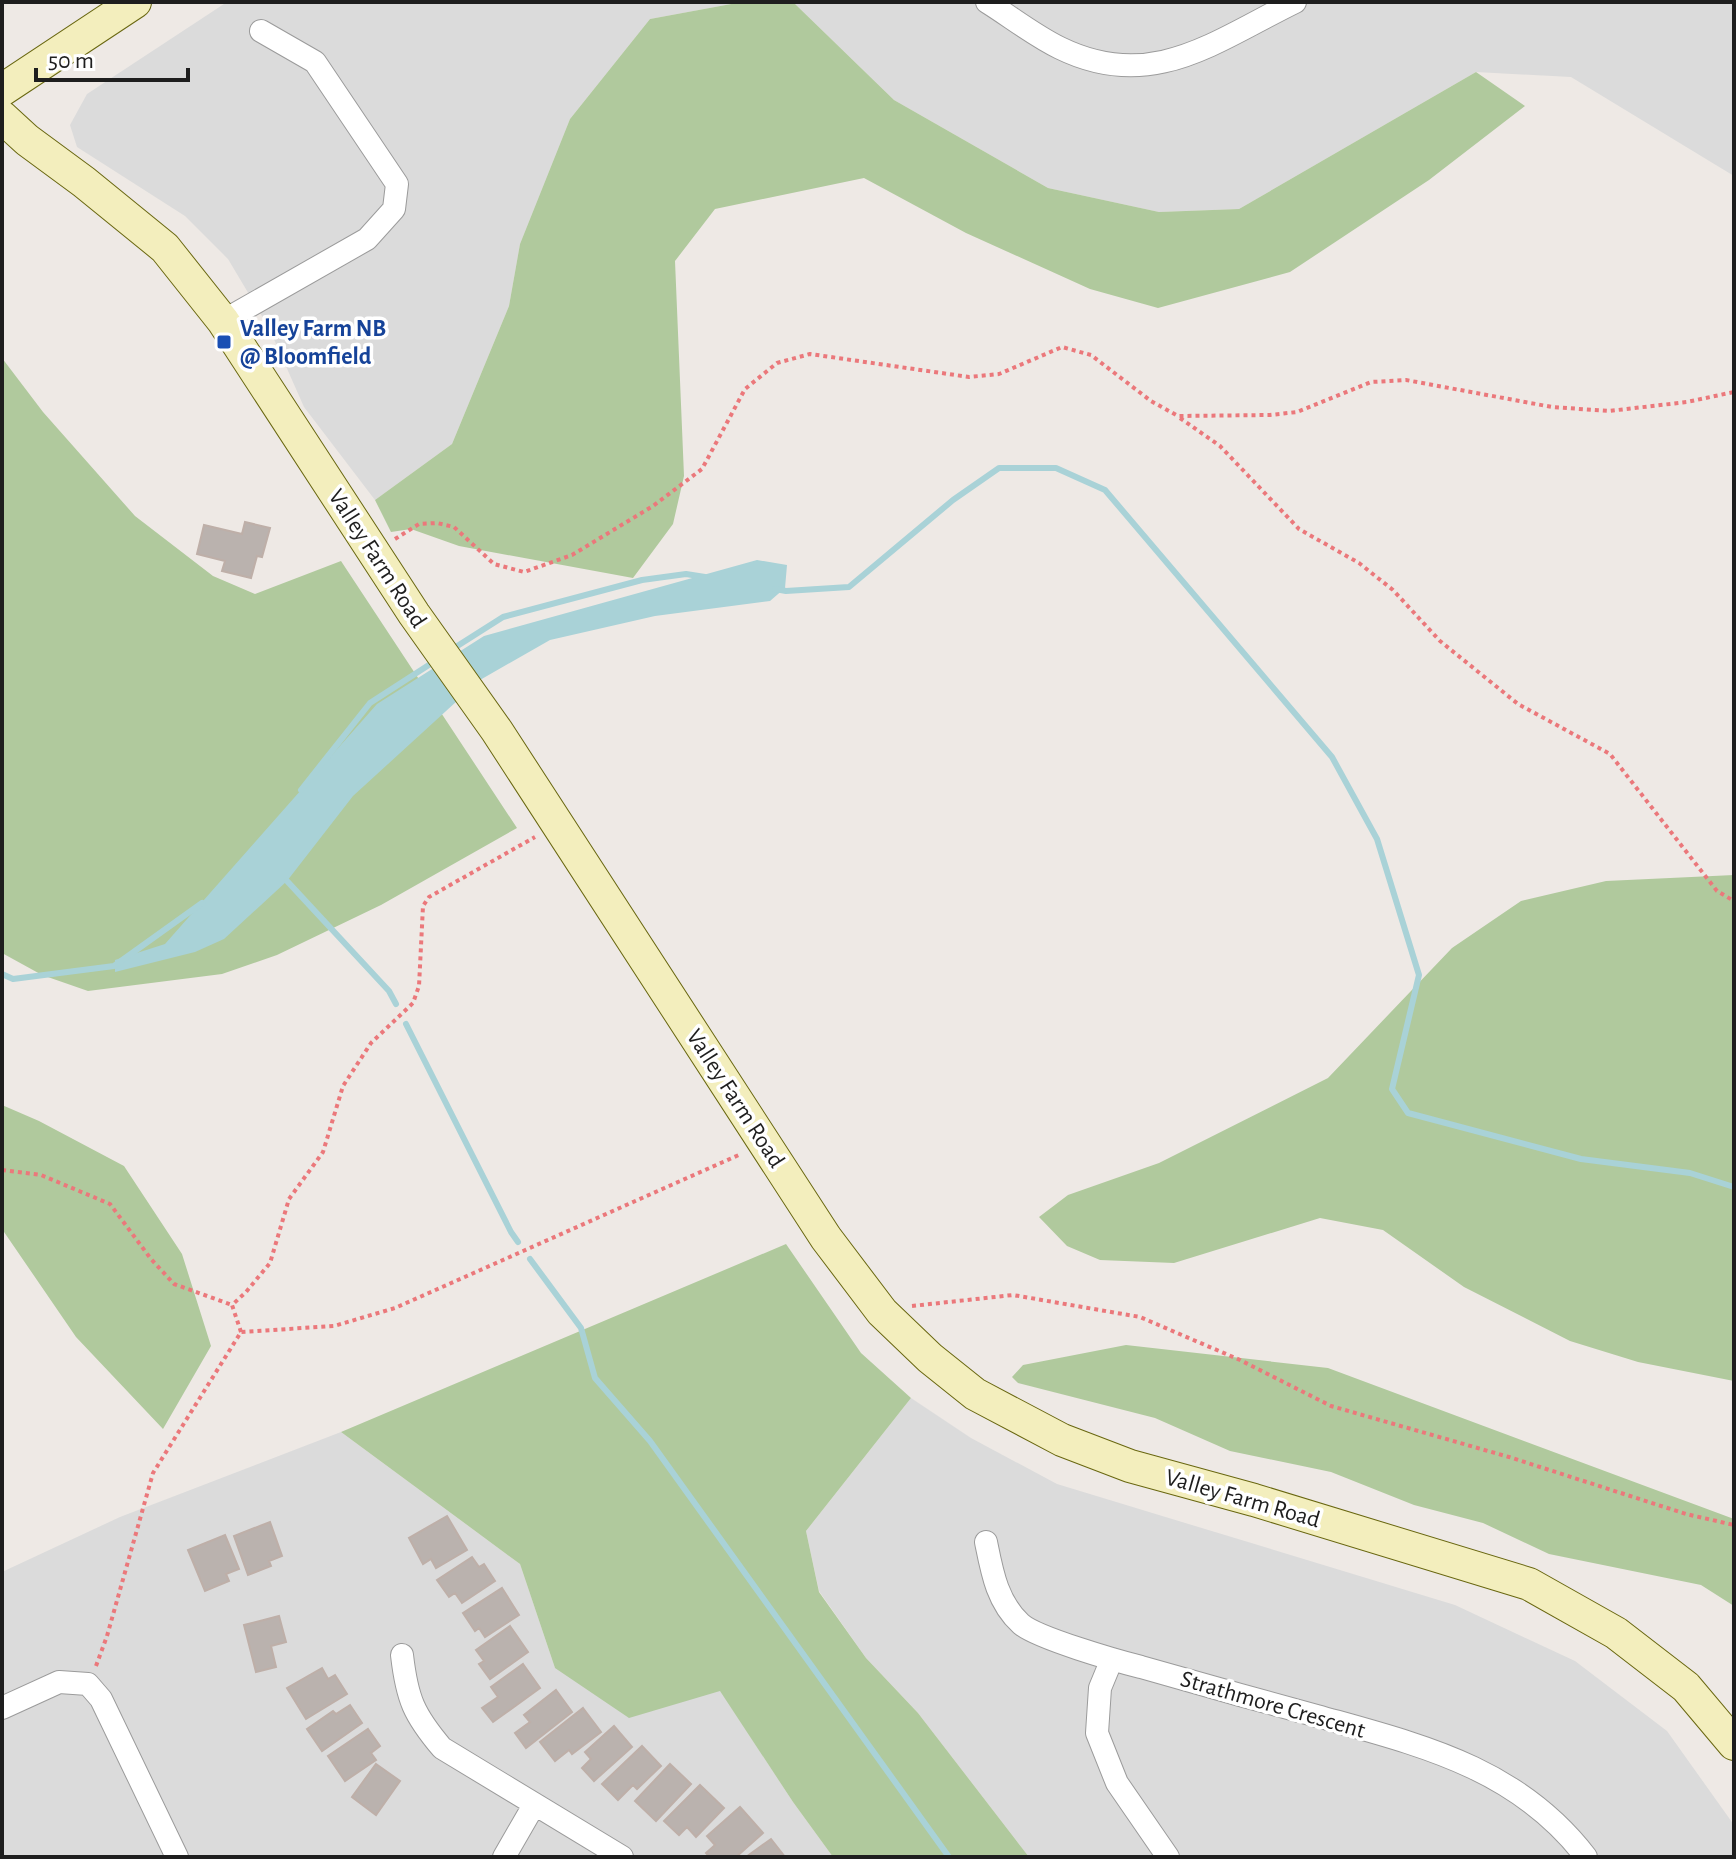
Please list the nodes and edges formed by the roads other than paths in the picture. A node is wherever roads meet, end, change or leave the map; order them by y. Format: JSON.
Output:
{"nodes":[{"id":1,"x":135,"y":2,"type":"edge"},
{"id":2,"x":987,"y":2,"type":"edge"},
{"id":3,"x":1283,"y":5,"type":"edge"},
{"id":4,"x":261,"y":31,"type":"dead end"},
{"id":5,"x":2,"y":90,"type":"edge"},
{"id":6,"x":2,"y":117,"type":"edge"},
{"id":7,"x":223,"y":321,"type":"junction"},
{"id":8,"x":986,"y":1542,"type":"dead end"},
{"id":9,"x":402,"y":1655,"type":"dead end"},
{"id":10,"x":1112,"y":1659,"type":"junction"},
{"id":11,"x":2,"y":1708,"type":"edge"},
{"id":12,"x":1734,"y":1744,"type":"edge"},
{"id":13,"x":534,"y":1805,"type":"junction"},
{"id":14,"x":177,"y":1857,"type":"edge"},
{"id":15,"x":504,"y":1857,"type":"edge"},
{"id":16,"x":622,"y":1857,"type":"edge"},
{"id":17,"x":1168,"y":1857,"type":"edge"},
{"id":18,"x":1586,"y":1857,"type":"edge"}],
"edges":[{"from":1,"to":5,"type":"street"},
{"from":2,"to":3,"type":"street"},
{"from":4,"to":7,"type":"street"},
{"from":6,"to":7,"type":"street","name":"Valley Farm Road"},
{"from":7,"to":12,"type":"street","name":"Valley Farm Road"},
{"from":8,"to":10,"type":"street","name":"Strathmore Crescent"},
{"from":9,"to":13,"type":"street"},
{"from":10,"to":17,"type":"street"},
{"from":10,"to":18,"type":"street","name":"Strathmore Crescent"},
{"from":11,"to":14,"type":"street"},
{"from":13,"to":15,"type":"street"},
{"from":13,"to":16,"type":"street"}]}
